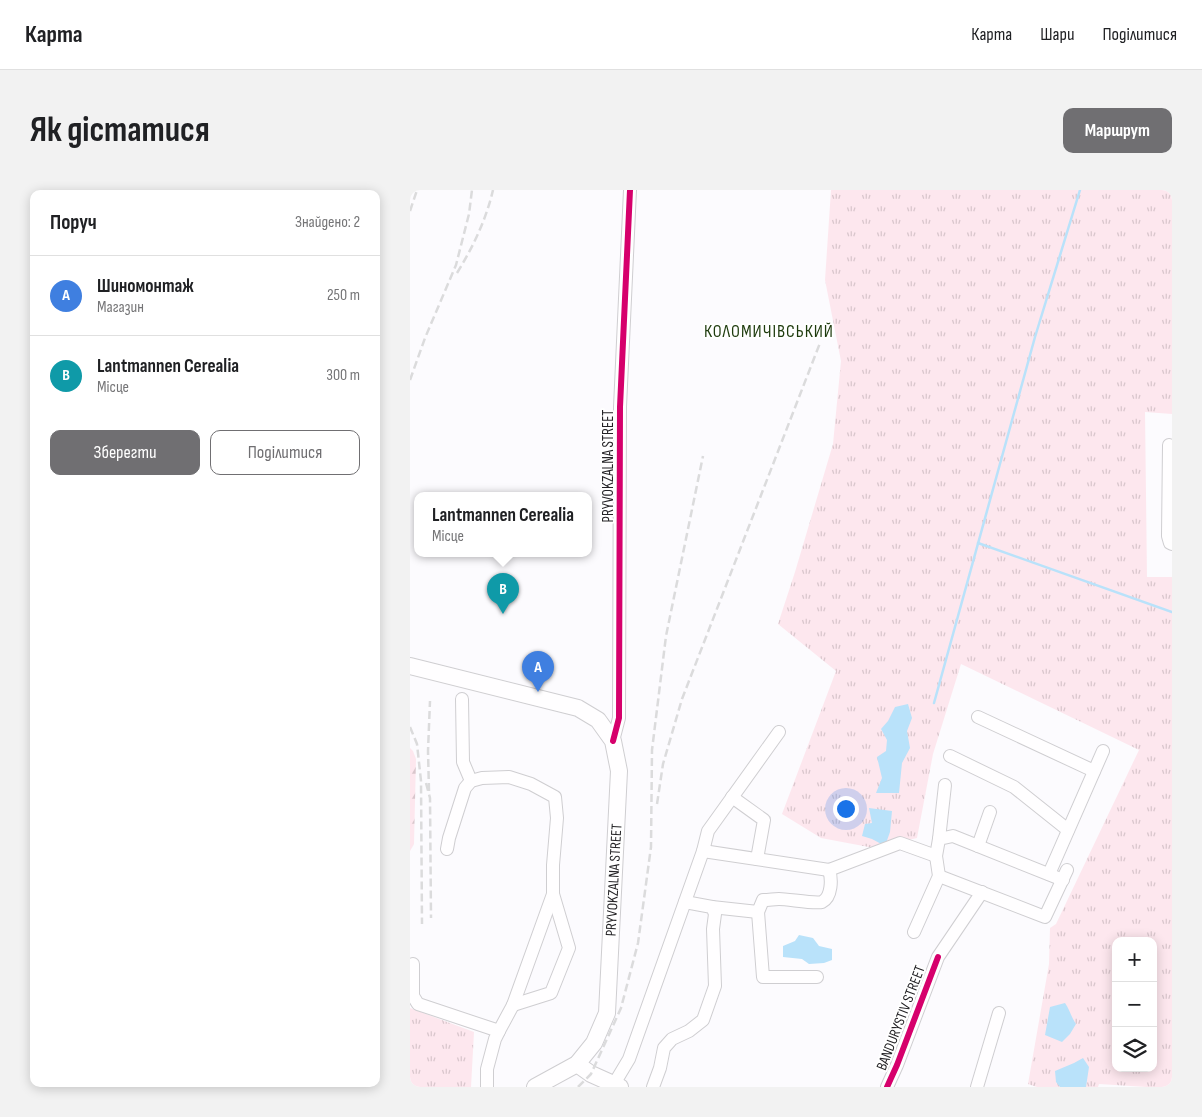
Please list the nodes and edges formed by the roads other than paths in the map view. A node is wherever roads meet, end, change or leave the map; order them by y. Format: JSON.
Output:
{"nodes":[{"id":1,"x":630,"y":190,"type":"edge"},
{"id":2,"x":1169,"y":445,"type":"dead end"},
{"id":3,"x":1172,"y":544,"type":"edge"},
{"id":4,"x":410,"y":666,"type":"edge"},
{"id":5,"x":462,"y":699,"type":"dead end"},
{"id":6,"x":978,"y":717,"type":"dead end"},
{"id":7,"x":779,"y":732,"type":"dead end"},
{"id":8,"x":613,"y":741,"type":"junction"},
{"id":9,"x":1103,"y":751,"type":"dead end"},
{"id":10,"x":950,"y":756,"type":"dead end"},
{"id":11,"x":1094,"y":771,"type":"junction"},
{"id":12,"x":471,"y":781,"type":"junction"},
{"id":13,"x":945,"y":785,"type":"dead end"},
{"id":14,"x":732,"y":797,"type":"junction"},
{"id":15,"x":990,"y":812,"type":"dead end"},
{"id":16,"x":1068,"y":830,"type":"junction"},
{"id":17,"x":939,"y":839,"type":"junction"},
{"id":18,"x":978,"y":846,"type":"junction"},
{"id":19,"x":447,"y":849,"type":"dead end"},
{"id":20,"x":703,"y":851,"type":"junction"},
{"id":21,"x":936,"y":856,"type":"junction"},
{"id":22,"x":757,"y":859,"type":"junction"},
{"id":23,"x":829,"y":870,"type":"junction"},
{"id":24,"x":1049,"y":874,"type":"junction"},
{"id":25,"x":940,"y":876,"type":"junction"},
{"id":26,"x":982,"y":892,"type":"junction"},
{"id":27,"x":553,"y":894,"type":"junction"},
{"id":28,"x":685,"y":902,"type":"junction"},
{"id":29,"x":712,"y":907,"type":"junction"},
{"id":30,"x":758,"y":912,"type":"junction"},
{"id":31,"x":914,"y":932,"type":"dead end"},
{"id":32,"x":413,"y":964,"type":"dead end"},
{"id":33,"x":817,"y":976,"type":"dead end"},
{"id":34,"x":513,"y":1005,"type":"junction"},
{"id":35,"x":999,"y":1013,"type":"dead end"},
{"id":36,"x":498,"y":1030,"type":"junction"},
{"id":37,"x":577,"y":1064,"type":"junction"},
{"id":38,"x":617,"y":1086,"type":"edge"},
{"id":39,"x":891,"y":1086,"type":"edge"},
{"id":40,"x":487,"y":1087,"type":"edge"},
{"id":41,"x":535,"y":1087,"type":"edge"},
{"id":42,"x":653,"y":1087,"type":"edge"},
{"id":43,"x":977,"y":1087,"type":"edge"}],
"edges":[{"from":1,"to":8,"type":"street","name":"PRYVOKZALNA STREET"},
{"from":2,"to":3,"type":"street"},
{"from":4,"to":8,"type":"main road"},
{"from":5,"to":12,"type":"street"},
{"from":6,"to":11,"type":"street"},
{"from":7,"to":14,"type":"street"},
{"from":8,"to":37,"type":"main road","name":"PRYVOKZALNA STREET"},
{"from":9,"to":11,"type":"street"},
{"from":10,"to":16,"type":"street"},
{"from":11,"to":16,"type":"street"},
{"from":12,"to":19,"type":"street"},
{"from":12,"to":27,"type":"street"},
{"from":13,"to":17,"type":"street"},
{"from":14,"to":20,"type":"street"},
{"from":14,"to":22,"type":"street"},
{"from":15,"to":18,"type":"street"},
{"from":16,"to":24,"type":"street"},
{"from":17,"to":18,"type":"street"},
{"from":17,"to":21,"type":"street"},
{"from":18,"to":24,"type":"street"},
{"from":20,"to":22,"type":"street"},
{"from":20,"to":28,"type":"street"},
{"from":21,"to":23,"type":"street"},
{"from":21,"to":25,"type":"street"},
{"from":22,"to":23,"type":"street"},
{"from":23,"to":30,"type":"street"},
{"from":24,"to":26,"type":"street"},
{"from":25,"to":26,"type":"street"},
{"from":25,"to":31,"type":"street"},
{"from":26,"to":39,"type":"street","name":"BANDURYSTIV STREET"},
{"from":27,"to":34,"type":"street"},
{"from":27,"to":34,"type":"street"},
{"from":28,"to":29,"type":"street"},
{"from":28,"to":38,"type":"street"},
{"from":29,"to":30,"type":"street"},
{"from":29,"to":42,"type":"street"},
{"from":30,"to":33,"type":"street"},
{"from":32,"to":36,"type":"street"},
{"from":34,"to":36,"type":"street"},
{"from":35,"to":43,"type":"street"},
{"from":36,"to":40,"type":"street"},
{"from":37,"to":38,"type":"main road"},
{"from":37,"to":41,"type":"main road","name":"PRYVOKZALNA STREET"}]}
